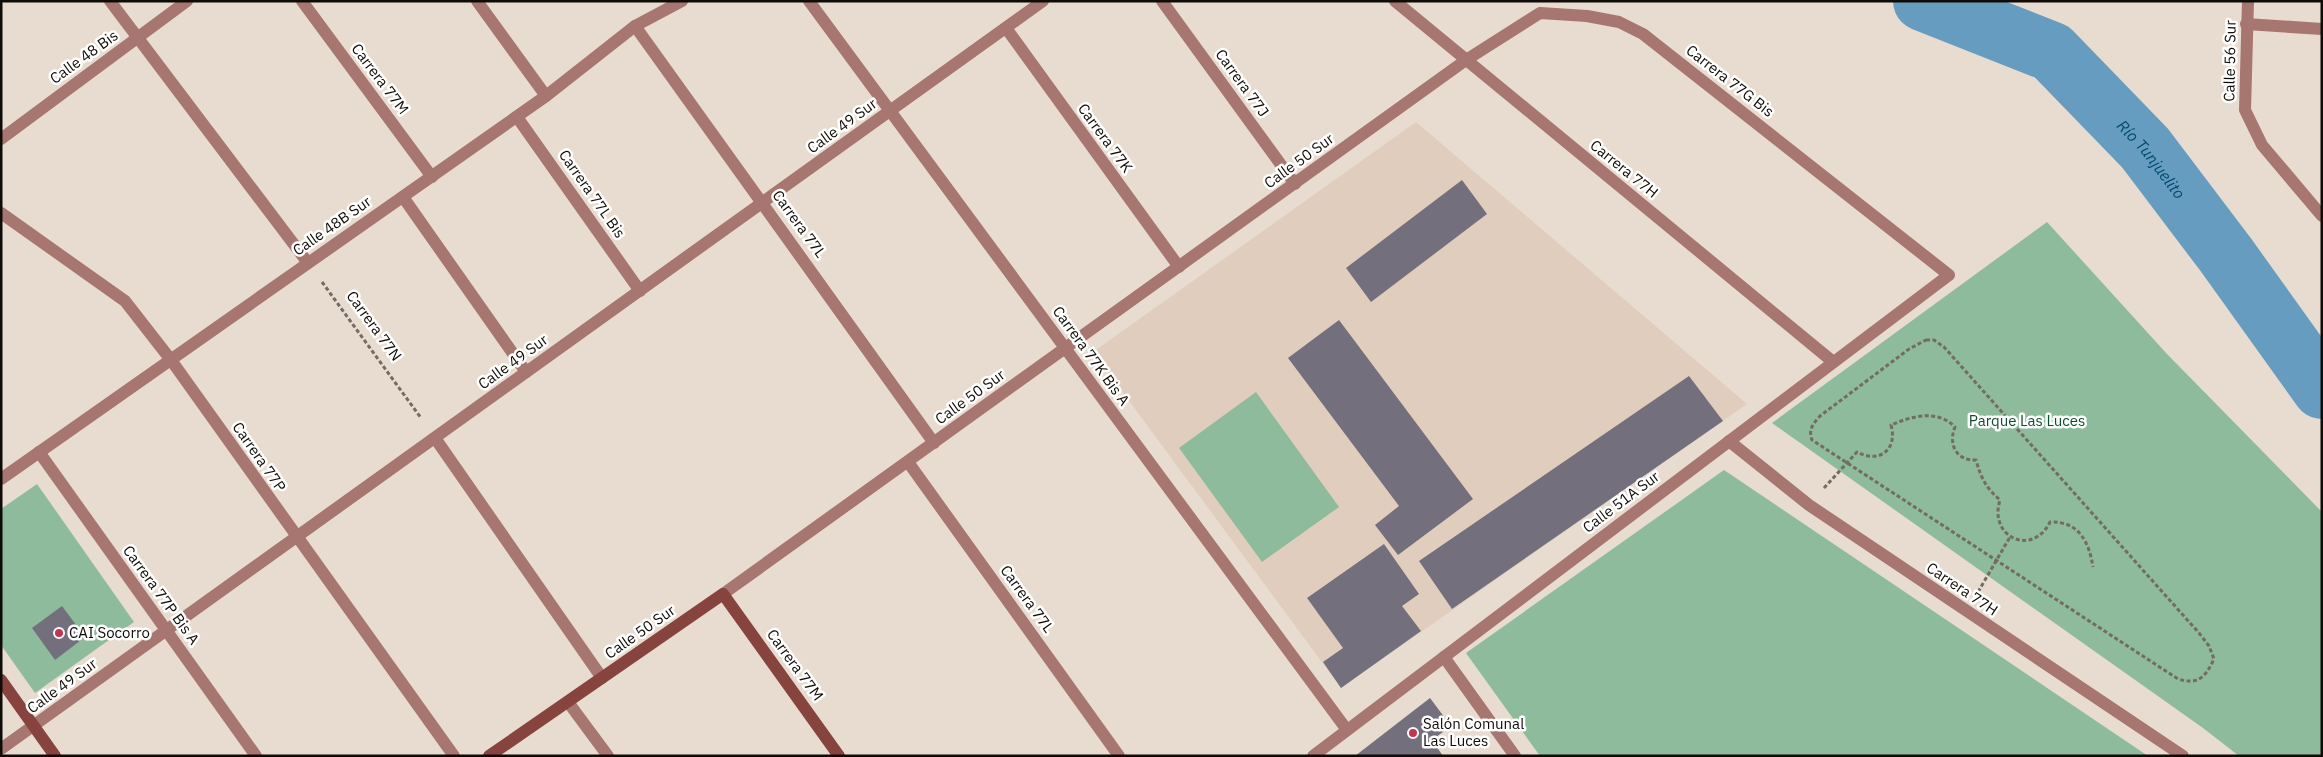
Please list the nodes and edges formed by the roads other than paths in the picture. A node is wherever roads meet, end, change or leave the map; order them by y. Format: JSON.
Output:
{"nodes":[{"id":1,"x":110,"y":1,"type":"edge"},
{"id":2,"x":187,"y":1,"type":"edge"},
{"id":3,"x":302,"y":1,"type":"edge"},
{"id":4,"x":477,"y":1,"type":"edge"},
{"id":5,"x":682,"y":1,"type":"edge"},
{"id":6,"x":809,"y":1,"type":"edge"},
{"id":7,"x":1043,"y":1,"type":"edge"},
{"id":8,"x":1162,"y":1,"type":"edge"},
{"id":9,"x":1395,"y":1,"type":"edge"},
{"id":10,"x":2248,"y":1,"type":"edge"},
{"id":11,"x":2246,"y":24,"type":"junction"},
{"id":12,"x":635,"y":26,"type":"junction"},
{"id":13,"x":1006,"y":28,"type":"junction"},
{"id":14,"x":2322,"y":29,"type":"edge"},
{"id":15,"x":138,"y":38,"type":"junction"},
{"id":16,"x":1466,"y":60,"type":"junction"},
{"id":17,"x":546,"y":96,"type":"junction"},
{"id":18,"x":890,"y":111,"type":"junction"},
{"id":19,"x":517,"y":116,"type":"junction"},
{"id":20,"x":4,"y":131,"type":"edge"},
{"id":21,"x":432,"y":177,"type":"junction"},
{"id":22,"x":1295,"y":184,"type":"junction"},
{"id":23,"x":403,"y":197,"type":"junction"},
{"id":24,"x":763,"y":202,"type":"junction"},
{"id":25,"x":1,"y":213,"type":"edge"},
{"id":26,"x":2322,"y":216,"type":"edge"},
{"id":27,"x":308,"y":263,"type":"junction"},
{"id":28,"x":1179,"y":267,"type":"junction"},
{"id":29,"x":1949,"y":275,"type":"joint"},
{"id":30,"x":640,"y":291,"type":"junction"},
{"id":31,"x":1066,"y":349,"type":"junction"},
{"id":32,"x":171,"y":360,"type":"junction"},
{"id":33,"x":1832,"y":361,"type":"junction"},
{"id":34,"x":526,"y":372,"type":"junction"},
{"id":35,"x":435,"y":438,"type":"junction"},
{"id":36,"x":1729,"y":441,"type":"junction"},
{"id":37,"x":934,"y":443,"type":"junction"},
{"id":38,"x":39,"y":452,"type":"junction"},
{"id":39,"x":908,"y":462,"type":"junction"},
{"id":40,"x":1,"y":479,"type":"edge"},
{"id":41,"x":297,"y":538,"type":"junction"},
{"id":42,"x":723,"y":594,"type":"junction"},
{"id":43,"x":166,"y":631,"type":"junction"},
{"id":44,"x":1444,"y":657,"type":"junction"},
{"id":45,"x":602,"y":678,"type":"junction"},
{"id":46,"x":1,"y":680,"type":"edge"},
{"id":47,"x":568,"y":702,"type":"junction"},
{"id":48,"x":34,"y":726,"type":"junction"},
{"id":49,"x":1347,"y":730,"type":"junction"},
{"id":50,"x":1,"y":749,"type":"edge"},
{"id":51,"x":55,"y":756,"type":"edge"},
{"id":52,"x":256,"y":756,"type":"edge"},
{"id":53,"x":454,"y":756,"type":"edge"},
{"id":54,"x":490,"y":756,"type":"edge"},
{"id":55,"x":608,"y":756,"type":"edge"},
{"id":56,"x":840,"y":756,"type":"edge"},
{"id":57,"x":1119,"y":756,"type":"edge"},
{"id":58,"x":1313,"y":756,"type":"edge"},
{"id":59,"x":1515,"y":756,"type":"edge"},
{"id":60,"x":2183,"y":756,"type":"edge"}],
"edges":[{"from":1,"to":15,"type":"street"},
{"from":2,"to":15,"type":"street","name":"Calle 48 Bis"},
{"from":3,"to":21,"type":"street","name":"Carrera 77M"},
{"from":4,"to":17,"type":"street"},
{"from":5,"to":12,"type":"street","name":"Calle 48B Sur"},
{"from":6,"to":18,"type":"street","name":"Carrera 77K Bis A"},
{"from":7,"to":13,"type":"street","name":"Calle 49 Sur"},
{"from":8,"to":22,"type":"street","name":"Carrera 77J"},
{"from":9,"to":16,"type":"street","name":"Carrera 77H"},
{"from":10,"to":11,"type":"street","name":"Calle 56 Sur"},
{"from":11,"to":14,"type":"street"},
{"from":11,"to":26,"type":"street","name":"Calle 56 Sur"},
{"from":12,"to":17,"type":"street","name":"Calle 48B Sur"},
{"from":12,"to":24,"type":"street","name":"Carrera 77L"},
{"from":13,"to":18,"type":"street","name":"Calle 49 Sur"},
{"from":13,"to":28,"type":"street","name":"Carrera 77K"},
{"from":15,"to":20,"type":"street","name":"Calle 48 Bis"},
{"from":15,"to":27,"type":"street"},
{"from":16,"to":22,"type":"street","name":"Calle 50 Sur"},
{"from":16,"to":29,"type":"street","name":"Carrera 77G Bis"},
{"from":16,"to":33,"type":"street","name":"Carrera 77H"},
{"from":17,"to":19,"type":"street","name":"Calle 48B Sur"},
{"from":18,"to":24,"type":"street","name":"Calle 49 Sur"},
{"from":18,"to":31,"type":"street","name":"Carrera 77K Bis A"},
{"from":19,"to":21,"type":"street","name":"Calle 48B Sur"},
{"from":19,"to":30,"type":"street","name":"Carrera 77L Bis"},
{"from":21,"to":23,"type":"street","name":"Calle 48B Sur"},
{"from":22,"to":28,"type":"street","name":"Calle 50 Sur"},
{"from":23,"to":27,"type":"street","name":"Calle 48B Sur"},
{"from":23,"to":34,"type":"street"},
{"from":24,"to":30,"type":"street","name":"Calle 49 Sur"},
{"from":24,"to":37,"type":"street","name":"Carrera 77L"},
{"from":25,"to":32,"type":"street","name":"Carrera 77P"},
{"from":27,"to":32,"type":"street","name":"Calle 48B Sur"},
{"from":28,"to":31,"type":"street","name":"Calle 50 Sur"},
{"from":29,"to":33,"type":"street","name":"Calle 51A Sur"},
{"from":30,"to":34,"type":"street","name":"Calle 49 Sur"},
{"from":31,"to":37,"type":"street","name":"Calle 50 Sur"},
{"from":31,"to":49,"type":"street","name":"Carrera 77K Bis A"},
{"from":32,"to":38,"type":"street","name":"Calle 48B Sur"},
{"from":32,"to":41,"type":"street","name":"Carrera 77P"},
{"from":33,"to":36,"type":"street","name":"Calle 51A Sur"},
{"from":34,"to":35,"type":"street","name":"Calle 49 Sur"},
{"from":35,"to":41,"type":"street","name":"Calle 49 Sur"},
{"from":35,"to":45,"type":"street"},
{"from":36,"to":44,"type":"street","name":"Calle 51A Sur"},
{"from":36,"to":60,"type":"street","name":"Carrera 77H"},
{"from":37,"to":39,"type":"street","name":"Calle 50 Sur"},
{"from":38,"to":40,"type":"street","name":"Calle 48B Sur"},
{"from":38,"to":43,"type":"street","name":"Carrera 77P Bis A"},
{"from":39,"to":42,"type":"street","name":"Calle 50 Sur"},
{"from":39,"to":57,"type":"street","name":"Carrera 77L"},
{"from":41,"to":43,"type":"street","name":"Calle 49 Sur"},
{"from":41,"to":53,"type":"street","name":"Carrera 77P"},
{"from":42,"to":45,"type":"street","name":"Calle 50 Sur"},
{"from":42,"to":56,"type":"street","name":"Carrera 77M"},
{"from":43,"to":48,"type":"street","name":"Calle 49 Sur"},
{"from":43,"to":52,"type":"street","name":"Carrera 77P Bis A"},
{"from":44,"to":49,"type":"street","name":"Calle 51A Sur"},
{"from":44,"to":59,"type":"street"},
{"from":45,"to":47,"type":"street","name":"Calle 50 Sur"},
{"from":46,"to":48,"type":"street"},
{"from":47,"to":54,"type":"street","name":"Calle 50 Sur"},
{"from":47,"to":55,"type":"street"},
{"from":48,"to":50,"type":"street","name":"Calle 49 Sur"},
{"from":48,"to":51,"type":"street"},
{"from":49,"to":58,"type":"street","name":"Calle 51A Sur"}]}
